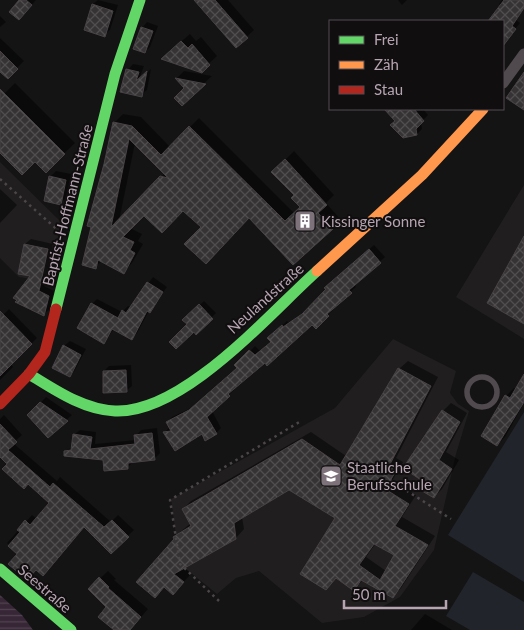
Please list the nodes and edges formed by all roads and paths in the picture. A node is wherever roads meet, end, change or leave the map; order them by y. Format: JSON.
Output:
{"nodes":[{"id":1,"x":140,"y":0,"type":"edge"},
{"id":2,"x":524,"y":54,"type":"edge"},
{"id":3,"x":504,"y":82,"type":"edge"},
{"id":4,"x":482,"y":110,"type":"edge"},
{"id":5,"x":0,"y":179,"type":"edge"},
{"id":6,"x":60,"y":232,"type":"dead end"},
{"id":7,"x":29,"y":374,"type":"junction"},
{"id":8,"x":0,"y":404,"type":"edge"},
{"id":9,"x":484,"y":407,"type":"joint"},
{"id":10,"x":301,"y":421,"type":"dead end"},
{"id":11,"x":390,"y":480,"type":"dead end"},
{"id":12,"x":451,"y":519,"type":"dead end"},
{"id":13,"x":0,"y":569,"type":"edge"},
{"id":14,"x":219,"y":601,"type":"dead end"},
{"id":15,"x":66,"y":628,"type":"edge"}],
"edges":[{"from":1,"to":7,"type":"street","name":"Baptist-Hoffmann-Straße"},
{"from":2,"to":3,"type":"street"},
{"from":4,"to":7,"type":"street","name":"Neulandstraße"},
{"from":5,"to":6,"type":"path"},
{"from":7,"to":8,"type":"street","name":"Baptist-Hoffmann-Straße"},
{"from":9,"to":9,"type":"lane"},
{"from":10,"to":14,"type":"path"},
{"from":11,"to":12,"type":"path"},
{"from":13,"to":15,"type":"street","name":"Seestraße"}]}
